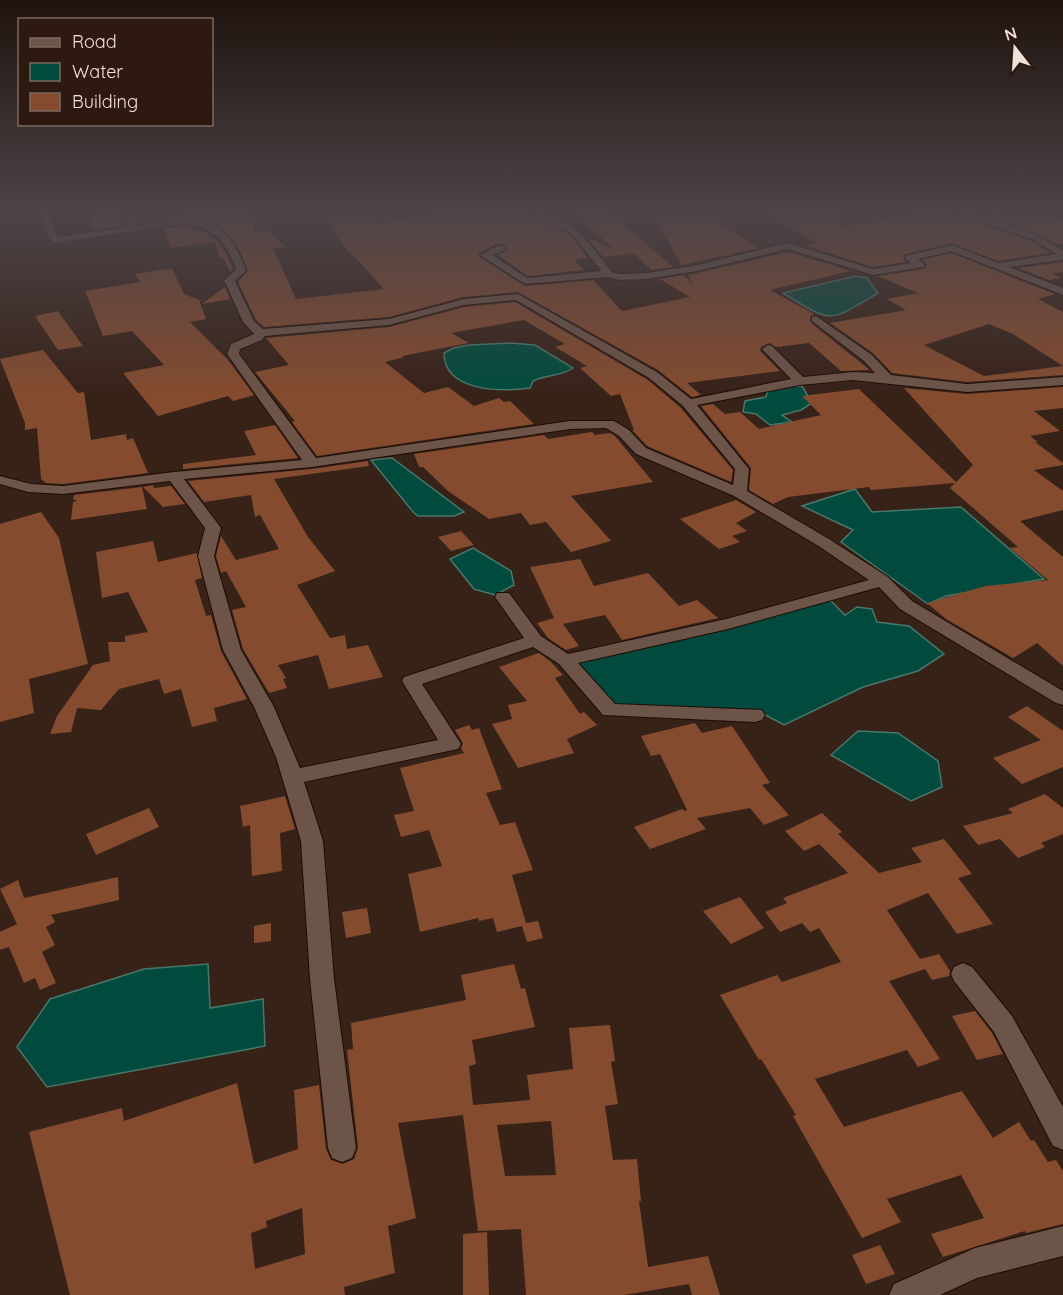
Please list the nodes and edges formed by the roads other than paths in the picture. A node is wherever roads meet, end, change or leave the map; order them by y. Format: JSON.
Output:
{"nodes":[{"id":1,"x":240,"y":272,"type":"edge"},
{"id":2,"x":511,"y":272,"type":"edge"},
{"id":3,"x":669,"y":272,"type":"edge"},
{"id":4,"x":1013,"y":272,"type":"edge"},
{"id":5,"x":608,"y":274,"type":"joint"},
{"id":6,"x":525,"y":281,"type":"junction"},
{"id":7,"x":1063,"y":292,"type":"edge"},
{"id":8,"x":541,"y":310,"type":"junction"},
{"id":9,"x":816,"y":319,"type":"dead end"},
{"id":10,"x":260,"y":333,"type":"junction"},
{"id":11,"x":768,"y":349,"type":"dead end"},
{"id":12,"x":887,"y":378,"type":"junction"},
{"id":13,"x":800,"y":381,"type":"junction"},
{"id":14,"x":1063,"y":381,"type":"edge"},
{"id":15,"x":688,"y":403,"type":"junction"},
{"id":16,"x":312,"y":462,"type":"junction"},
{"id":17,"x":174,"y":476,"type":"junction"},
{"id":18,"x":0,"y":480,"type":"edge"},
{"id":19,"x":739,"y":493,"type":"junction"},
{"id":20,"x":882,"y":581,"type":"junction"},
{"id":21,"x":503,"y":597,"type":"dead end"},
{"id":22,"x":535,"y":640,"type":"junction"},
{"id":23,"x":566,"y":660,"type":"junction"},
{"id":24,"x":1063,"y":699,"type":"edge"},
{"id":25,"x":755,"y":714,"type":"dead end"},
{"id":26,"x":292,"y":777,"type":"junction"},
{"id":27,"x":963,"y":974,"type":"dead end"},
{"id":28,"x":1063,"y":1136,"type":"edge"},
{"id":29,"x":342,"y":1149,"type":"dead end"},
{"id":30,"x":1063,"y":1241,"type":"edge"},
{"id":31,"x":905,"y":1295,"type":"edge"}],
"edges":[{"from":1,"to":10,"type":"street"},
{"from":2,"to":6,"type":"street"},
{"from":3,"to":5,"type":"street"},
{"from":4,"to":7,"type":"street"},
{"from":5,"to":6,"type":"street"},
{"from":6,"to":8,"type":"street"},
{"from":8,"to":10,"type":"street"},
{"from":8,"to":15,"type":"street"},
{"from":9,"to":12,"type":"street"},
{"from":10,"to":16,"type":"street"},
{"from":11,"to":13,"type":"street"},
{"from":12,"to":13,"type":"street"},
{"from":12,"to":14,"type":"street"},
{"from":13,"to":15,"type":"street"},
{"from":15,"to":19,"type":"street"},
{"from":16,"to":17,"type":"street"},
{"from":16,"to":19,"type":"street"},
{"from":17,"to":18,"type":"street"},
{"from":17,"to":26,"type":"street"},
{"from":19,"to":20,"type":"street"},
{"from":20,"to":23,"type":"street"},
{"from":20,"to":24,"type":"street"},
{"from":21,"to":22,"type":"street"},
{"from":22,"to":23,"type":"street"},
{"from":22,"to":26,"type":"street"},
{"from":23,"to":25,"type":"street"},
{"from":26,"to":29,"type":"street"},
{"from":27,"to":28,"type":"street"},
{"from":30,"to":31,"type":"street"}]}
